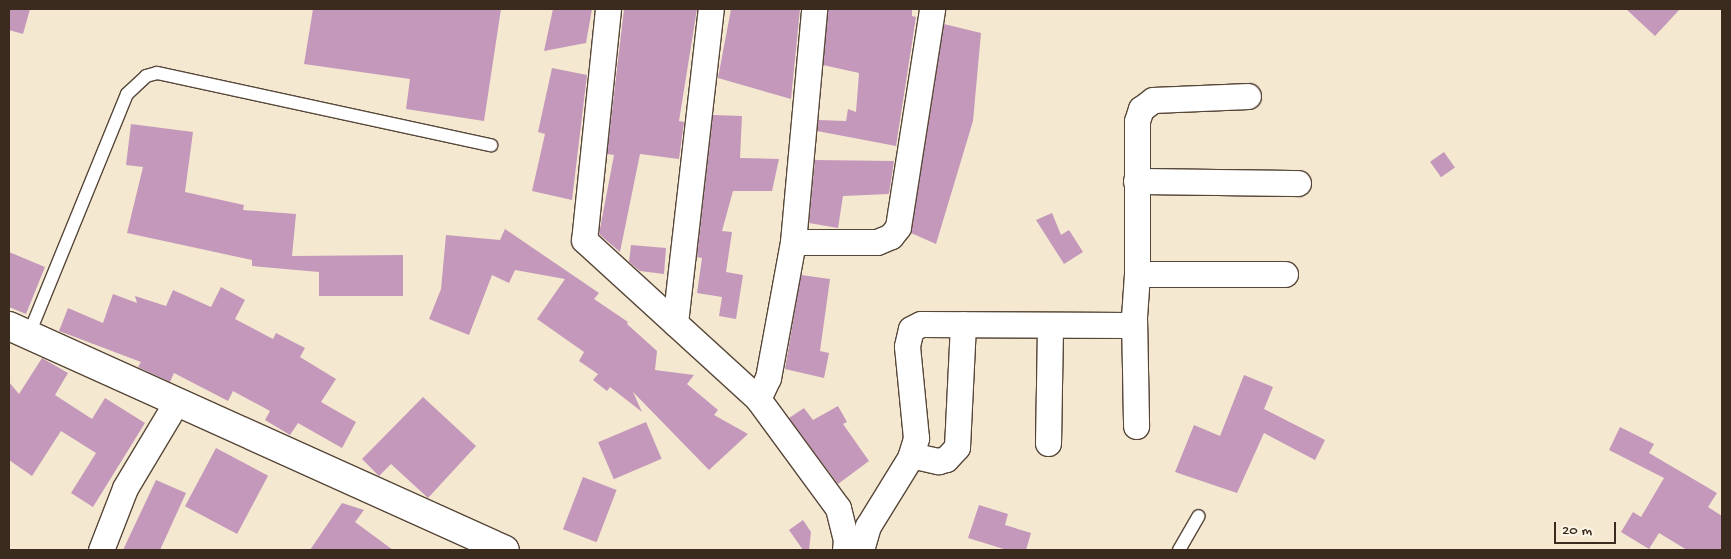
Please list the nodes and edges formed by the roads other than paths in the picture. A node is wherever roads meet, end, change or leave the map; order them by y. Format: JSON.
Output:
{"nodes":[{"id":1,"x":608,"y":9,"type":"edge"},
{"id":2,"x":711,"y":9,"type":"edge"},
{"id":3,"x":814,"y":9,"type":"edge"},
{"id":4,"x":932,"y":9,"type":"edge"},
{"id":5,"x":1248,"y":96,"type":"dead end"},
{"id":6,"x":491,"y":145,"type":"dead end"},
{"id":7,"x":1136,"y":181,"type":"junction"},
{"id":8,"x":1298,"y":183,"type":"dead end"},
{"id":9,"x":793,"y":242,"type":"junction"},
{"id":10,"x":1137,"y":274,"type":"junction"},
{"id":11,"x":1285,"y":274,"type":"dead end"},
{"id":12,"x":1134,"y":317,"type":"junction"},
{"id":13,"x":675,"y":322,"type":"junction"},
{"id":14,"x":963,"y":324,"type":"junction"},
{"id":15,"x":1050,"y":325,"type":"junction"},
{"id":16,"x":19,"y":330,"type":"edge"},
{"id":17,"x":758,"y":399,"type":"junction"},
{"id":18,"x":177,"y":401,"type":"junction"},
{"id":19,"x":1136,"y":426,"type":"dead end"},
{"id":20,"x":1048,"y":443,"type":"dead end"},
{"id":21,"x":911,"y":455,"type":"junction"},
{"id":22,"x":1199,"y":516,"type":"dead end"},
{"id":23,"x":101,"y":550,"type":"edge"},
{"id":24,"x":505,"y":550,"type":"edge"},
{"id":25,"x":845,"y":550,"type":"edge"},
{"id":26,"x":861,"y":550,"type":"edge"},
{"id":27,"x":1179,"y":550,"type":"edge"}],
"edges":[{"from":1,"to":13,"type":"street"},
{"from":2,"to":13,"type":"street"},
{"from":3,"to":9,"type":"street"},
{"from":4,"to":9,"type":"street"},
{"from":5,"to":7,"type":"street"},
{"from":6,"to":16,"type":"lane"},
{"from":7,"to":8,"type":"street"},
{"from":7,"to":10,"type":"street"},
{"from":9,"to":17,"type":"street"},
{"from":10,"to":11,"type":"street"},
{"from":10,"to":12,"type":"street"},
{"from":12,"to":15,"type":"street"},
{"from":12,"to":19,"type":"street"},
{"from":13,"to":17,"type":"street"},
{"from":14,"to":15,"type":"street"},
{"from":14,"to":21,"type":"street"},
{"from":14,"to":21,"type":"street"},
{"from":15,"to":20,"type":"street"},
{"from":16,"to":18,"type":"street"},
{"from":17,"to":25,"type":"street"},
{"from":18,"to":23,"type":"street"},
{"from":18,"to":24,"type":"street"},
{"from":21,"to":26,"type":"street"},
{"from":22,"to":27,"type":"lane"}]}
